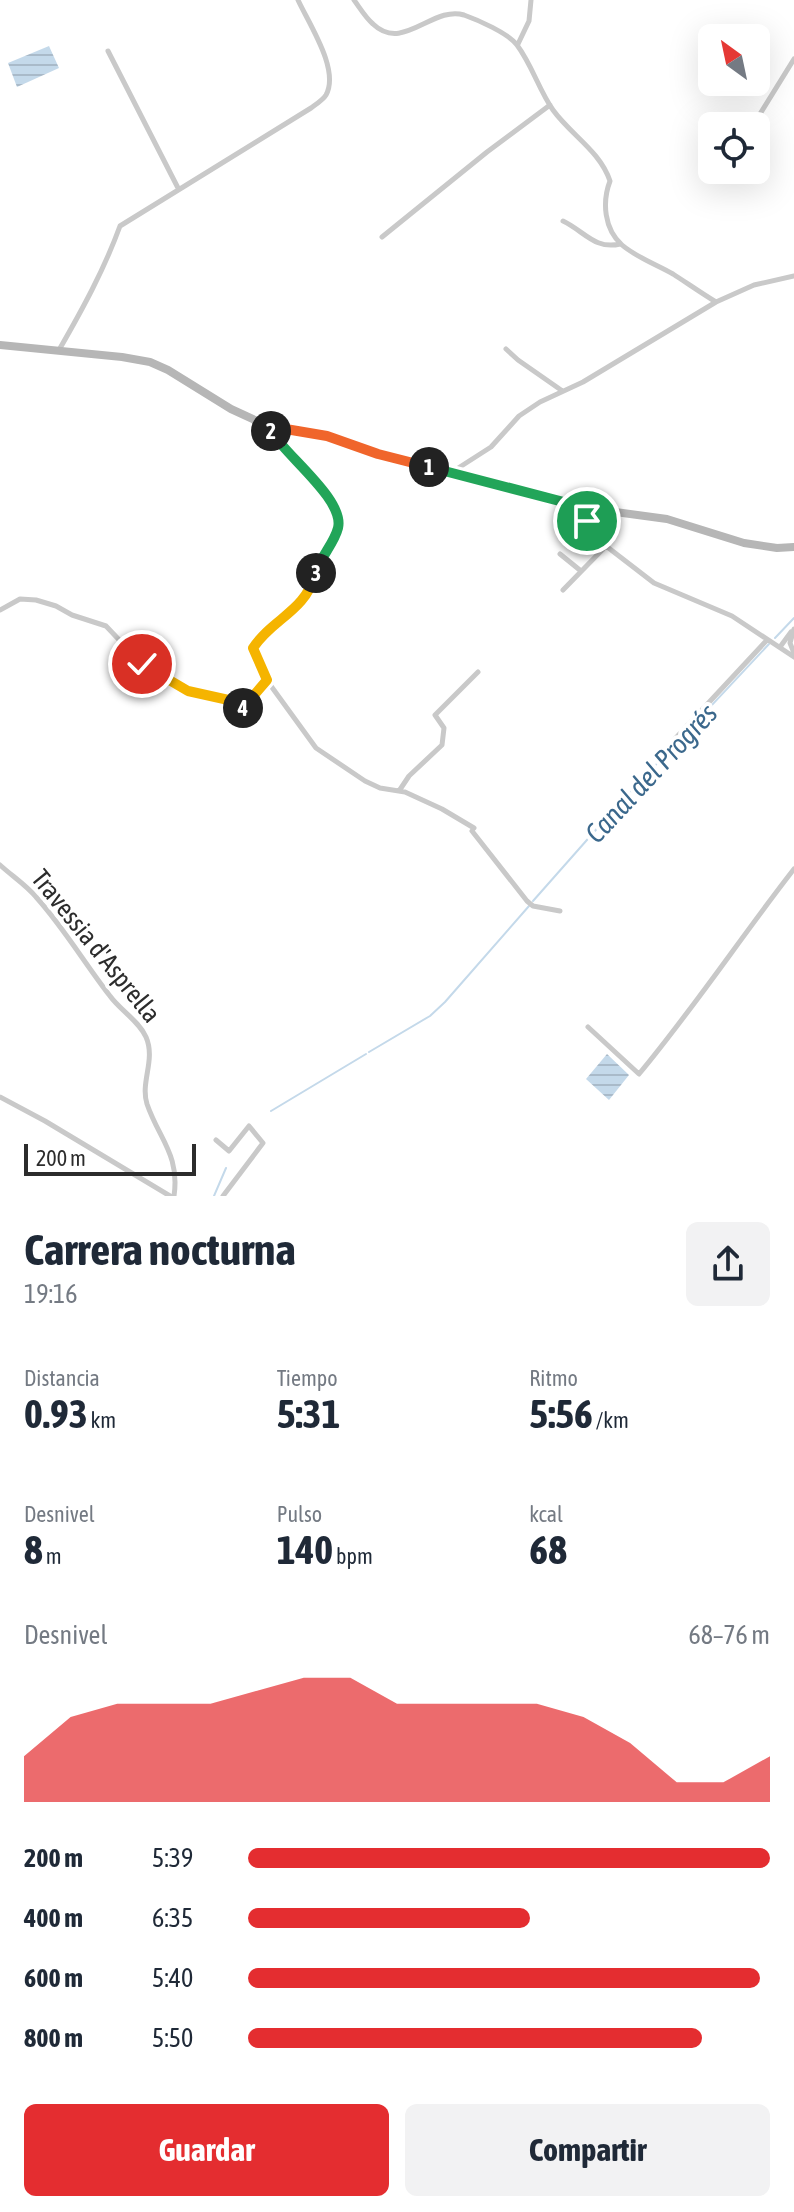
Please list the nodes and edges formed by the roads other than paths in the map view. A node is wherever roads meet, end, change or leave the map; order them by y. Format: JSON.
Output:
{"nodes":[{"id":1,"x":298,"y":0,"type":"edge"},
{"id":2,"x":354,"y":0,"type":"edge"},
{"id":3,"x":531,"y":0,"type":"edge"},
{"id":4,"x":517,"y":45,"type":"junction"},
{"id":5,"x":108,"y":51,"type":"dead end"},
{"id":6,"x":794,"y":59,"type":"edge"},
{"id":7,"x":550,"y":105,"type":"junction"},
{"id":8,"x":761,"y":112,"type":"edge"},
{"id":9,"x":178,"y":188,"type":"junction"},
{"id":10,"x":563,"y":221,"type":"dead end"},
{"id":11,"x":382,"y":237,"type":"dead end"},
{"id":12,"x":620,"y":244,"type":"junction"},
{"id":13,"x":794,"y":276,"type":"edge"},
{"id":14,"x":716,"y":302,"type":"junction"},
{"id":15,"x":0,"y":345,"type":"edge"},
{"id":16,"x":506,"y":349,"type":"dead end"},
{"id":17,"x":59,"y":350,"type":"junction"},
{"id":18,"x":561,"y":390,"type":"junction"},
{"id":19,"x":268,"y":426,"type":"junction"},
{"id":20,"x":451,"y":472,"type":"junction"},
{"id":21,"x":579,"y":506,"type":"junction"},
{"id":22,"x":606,"y":546,"type":"junction"},
{"id":23,"x":794,"y":547,"type":"edge"},
{"id":24,"x":560,"y":554,"type":"dead end"},
{"id":25,"x":582,"y":571,"type":"junction"},
{"id":26,"x":563,"y":590,"type":"dead end"},
{"id":27,"x":0,"y":610,"type":"edge"},
{"id":28,"x":794,"y":629,"type":"edge"},
{"id":29,"x":767,"y":640,"type":"junction"},
{"id":30,"x":781,"y":648,"type":"junction"},
{"id":31,"x":794,"y":655,"type":"edge"},
{"id":32,"x":478,"y":672,"type":"dead end"},
{"id":33,"x":267,"y":680,"type":"junction"},
{"id":34,"x":673,"y":741,"type":"dead end"},
{"id":35,"x":399,"y":791,"type":"junction"},
{"id":36,"x":0,"y":865,"type":"edge"},
{"id":37,"x":794,"y":869,"type":"edge"},
{"id":38,"x":560,"y":911,"type":"dead end"},
{"id":39,"x":588,"y":1027,"type":"dead end"},
{"id":40,"x":0,"y":1097,"type":"edge"},
{"id":41,"x":216,"y":1140,"type":"dead end"},
{"id":42,"x":172,"y":1196,"type":"edge"},
{"id":43,"x":223,"y":1196,"type":"edge"}],
"edges":[{"from":1,"to":9,"type":"street"},
{"from":2,"to":4,"type":"street"},
{"from":3,"to":4,"type":"street"},
{"from":4,"to":7,"type":"street"},
{"from":5,"to":9,"type":"street"},
{"from":6,"to":8,"type":"street"},
{"from":7,"to":11,"type":"street"},
{"from":7,"to":12,"type":"street"},
{"from":9,"to":17,"type":"street"},
{"from":10,"to":12,"type":"street"},
{"from":12,"to":14,"type":"street"},
{"from":13,"to":14,"type":"street"},
{"from":14,"to":18,"type":"street"},
{"from":15,"to":17,"type":"main road"},
{"from":16,"to":18,"type":"street"},
{"from":17,"to":19,"type":"main road"},
{"from":18,"to":20,"type":"street"},
{"from":19,"to":20,"type":"main road"},
{"from":19,"to":33,"type":"street"},
{"from":20,"to":21,"type":"main road"},
{"from":21,"to":22,"type":"street"},
{"from":21,"to":23,"type":"main road"},
{"from":22,"to":25,"type":"street"},
{"from":22,"to":29,"type":"street"},
{"from":24,"to":25,"type":"street"},
{"from":25,"to":26,"type":"street"},
{"from":27,"to":33,"type":"street"},
{"from":28,"to":30,"type":"street"},
{"from":28,"to":31,"type":"street"},
{"from":29,"to":30,"type":"street"},
{"from":29,"to":34,"type":"street"},
{"from":30,"to":31,"type":"street"},
{"from":32,"to":35,"type":"street"},
{"from":33,"to":35,"type":"street"},
{"from":35,"to":38,"type":"street"},
{"from":36,"to":42,"type":"street","name":"Travessia d'Asprella"},
{"from":37,"to":39,"type":"street"},
{"from":40,"to":42,"type":"street"},
{"from":41,"to":43,"type":"street"}]}
